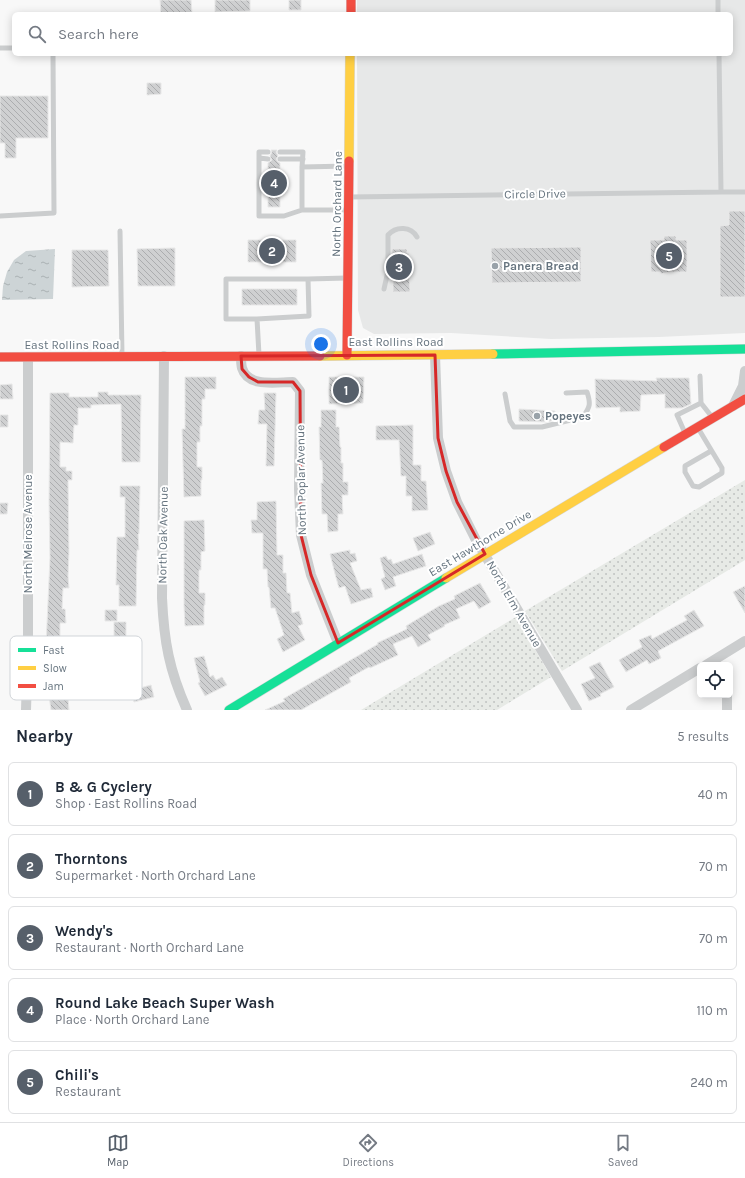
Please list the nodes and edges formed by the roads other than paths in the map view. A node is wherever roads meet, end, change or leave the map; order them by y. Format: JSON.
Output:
{"nodes":[{"id":1,"x":351,"y":0,"type":"edge"},
{"id":2,"x":718,"y":0,"type":"edge"},
{"id":3,"x":351,"y":12,"type":"edge"},
{"id":4,"x":718,"y":12,"type":"edge"},
{"id":5,"x":0,"y":48,"type":"edge"},
{"id":6,"x":12,"y":48,"type":"edge"},
{"id":7,"x":53,"y":56,"type":"edge"},
{"id":8,"x":350,"y":56,"type":"edge"},
{"id":9,"x":719,"y":56,"type":"edge"},
{"id":10,"x":268,"y":152,"type":"dead end"},
{"id":11,"x":280,"y":152,"type":"dead end"},
{"id":12,"x":259,"y":158,"type":"junction"},
{"id":13,"x":268,"y":159,"type":"dead end"},
{"id":14,"x":280,"y":159,"type":"dead end"},
{"id":15,"x":303,"y":159,"type":"junction"},
{"id":16,"x":349,"y":166,"type":"junction"},
{"id":17,"x":302,"y":167,"type":"junction"},
{"id":18,"x":721,"y":192,"type":"junction"},
{"id":19,"x":745,"y":192,"type":"edge"},
{"id":20,"x":349,"y":197,"type":"junction"},
{"id":21,"x":302,"y":210,"type":"junction"},
{"id":22,"x":348,"y":210,"type":"junction"},
{"id":23,"x":0,"y":216,"type":"edge"},
{"id":24,"x":120,"y":231,"type":"dead end"},
{"id":25,"x":417,"y":237,"type":"dead end"},
{"id":26,"x":348,"y":278,"type":"junction"},
{"id":27,"x":308,"y":279,"type":"junction"},
{"id":28,"x":384,"y":289,"type":"dead end"},
{"id":29,"x":257,"y":319,"type":"junction"},
{"id":30,"x":745,"y":349,"type":"edge"},
{"id":31,"x":435,"y":354,"type":"junction"},
{"id":32,"x":259,"y":355,"type":"junction"},
{"id":33,"x":346,"y":355,"type":"junction"},
{"id":34,"x":122,"y":356,"type":"junction"},
{"id":35,"x":164,"y":356,"type":"junction"},
{"id":36,"x":241,"y":356,"type":"junction"},
{"id":37,"x":0,"y":357,"type":"edge"},
{"id":38,"x":28,"y":357,"type":"junction"},
{"id":39,"x":745,"y":371,"type":"edge"},
{"id":40,"x":700,"y":376,"type":"dead end"},
{"id":41,"x":566,"y":393,"type":"dead end"},
{"id":42,"x":505,"y":394,"type":"dead end"},
{"id":43,"x":745,"y":399,"type":"edge"},
{"id":44,"x":701,"y":403,"type":"junction"},
{"id":45,"x":733,"y":406,"type":"junction"},
{"id":46,"x":713,"y":418,"type":"junction"},
{"id":47,"x":697,"y":427,"type":"junction"},
{"id":48,"x":685,"y":434,"type":"junction"},
{"id":49,"x":711,"y":450,"type":"junction"},
{"id":50,"x":485,"y":554,"type":"junction"},
{"id":51,"x":28,"y":636,"type":"edge"},
{"id":52,"x":745,"y":641,"type":"edge"},
{"id":53,"x":338,"y":644,"type":"junction"},
{"id":54,"x":721,"y":661,"type":"edge"},
{"id":55,"x":697,"y":670,"type":"edge"},
{"id":56,"x":727,"y":698,"type":"edge"},
{"id":57,"x":26,"y":700,"type":"edge"},
{"id":58,"x":26,"y":710,"type":"edge"},
{"id":59,"x":187,"y":710,"type":"edge"},
{"id":60,"x":229,"y":710,"type":"edge"},
{"id":61,"x":577,"y":710,"type":"edge"},
{"id":62,"x":631,"y":710,"type":"edge"},
{"id":63,"x":727,"y":710,"type":"edge"}],
"edges":[{"from":1,"to":3,"type":"street"},
{"from":2,"to":4,"type":"lane"},
{"from":5,"to":6,"type":"lane"},
{"from":7,"to":23,"type":"lane"},
{"from":8,"to":16,"type":"street","name":"North Orchard Lane"},
{"from":9,"to":18,"type":"lane"},
{"from":10,"to":12,"type":"lane"},
{"from":11,"to":15,"type":"lane"},
{"from":12,"to":13,"type":"lane"},
{"from":12,"to":21,"type":"lane"},
{"from":14,"to":15,"type":"lane"},
{"from":15,"to":17,"type":"lane"},
{"from":16,"to":17,"type":"lane"},
{"from":16,"to":20,"type":"street","name":"North Orchard Lane"},
{"from":17,"to":21,"type":"lane"},
{"from":18,"to":19,"type":"lane","name":"Circle Drive"},
{"from":18,"to":20,"type":"lane","name":"Circle Drive"},
{"from":20,"to":22,"type":"street","name":"North Orchard Lane"},
{"from":21,"to":22,"type":"lane"},
{"from":22,"to":26,"type":"street","name":"North Orchard Lane"},
{"from":24,"to":34,"type":"lane"},
{"from":25,"to":28,"type":"lane"},
{"from":26,"to":27,"type":"lane"},
{"from":26,"to":33,"type":"street","name":"North Orchard Lane"},
{"from":27,"to":29,"type":"lane"},
{"from":27,"to":29,"type":"lane"},
{"from":29,"to":32,"type":"lane"},
{"from":30,"to":31,"type":"street","name":"East Rollins Road"},
{"from":31,"to":33,"type":"street","name":"East Rollins Road"},
{"from":31,"to":50,"type":"street","name":"North Elm Avenue"},
{"from":32,"to":33,"type":"street","name":"East Rollins Road"},
{"from":32,"to":36,"type":"street","name":"East Rollins Road"},
{"from":34,"to":35,"type":"street","name":"East Rollins Road"},
{"from":34,"to":38,"type":"street","name":"East Rollins Road"},
{"from":35,"to":36,"type":"street","name":"East Rollins Road"},
{"from":35,"to":59,"type":"street","name":"North Oak Avenue"},
{"from":36,"to":53,"type":"street","name":"North Poplar Avenue"},
{"from":37,"to":38,"type":"street","name":"East Rollins Road"},
{"from":38,"to":51,"type":"street","name":"North Melrose Avenue"},
{"from":39,"to":45,"type":"street"},
{"from":40,"to":44,"type":"lane"},
{"from":41,"to":42,"type":"lane"},
{"from":43,"to":45,"type":"street","name":"East Hawthorne Drive"},
{"from":44,"to":46,"type":"lane"},
{"from":44,"to":48,"type":"lane"},
{"from":45,"to":46,"type":"street","name":"East Hawthorne Drive"},
{"from":46,"to":47,"type":"street","name":"East Hawthorne Drive"},
{"from":47,"to":48,"type":"street","name":"East Hawthorne Drive"},
{"from":47,"to":49,"type":"lane"},
{"from":48,"to":50,"type":"street","name":"East Hawthorne Drive"},
{"from":49,"to":49,"type":"lane"},
{"from":50,"to":53,"type":"street","name":"East Hawthorne Drive"},
{"from":50,"to":61,"type":"street","name":"North Elm Avenue"},
{"from":52,"to":54,"type":"street"},
{"from":53,"to":60,"type":"street","name":"East Hawthorne Drive"},
{"from":55,"to":62,"type":"street"},
{"from":56,"to":63,"type":"street"},
{"from":57,"to":58,"type":"street","name":"North Melrose Avenue"}]}
